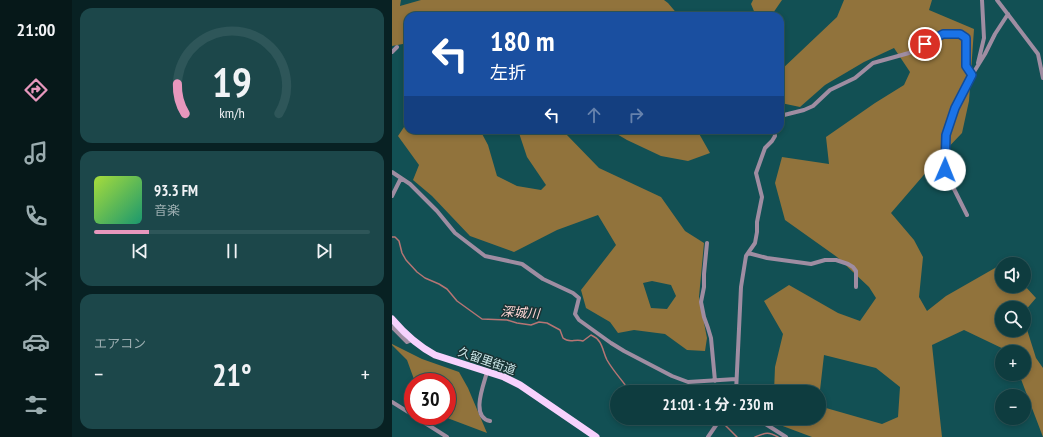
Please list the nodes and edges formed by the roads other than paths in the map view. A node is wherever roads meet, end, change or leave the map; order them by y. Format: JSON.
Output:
{"nodes":[{"id":1,"x":982,"y":0,"type":"edge"},
{"id":2,"x":996,"y":0,"type":"edge"},
{"id":3,"x":1008,"y":14,"type":"junction"},
{"id":4,"x":984,"y":41,"type":"junction"},
{"id":5,"x":990,"y":45,"type":"junction"},
{"id":6,"x":397,"y":47,"type":"dead end"},
{"id":7,"x":392,"y":52,"type":"edge"},
{"id":8,"x":978,"y":66,"type":"junction"},
{"id":9,"x":972,"y":75,"type":"junction"},
{"id":10,"x":1043,"y":78,"type":"edge"},
{"id":11,"x":784,"y":115,"type":"edge"},
{"id":12,"x":775,"y":134,"type":"edge"},
{"id":13,"x":392,"y":172,"type":"edge"},
{"id":14,"x":401,"y":178,"type":"junction"},
{"id":15,"x":392,"y":196,"type":"edge"},
{"id":16,"x":967,"y":215,"type":"dead end"},
{"id":17,"x":707,"y":243,"type":"dead end"},
{"id":18,"x":748,"y":253,"type":"junction"},
{"id":19,"x":856,"y":287,"type":"dead end"},
{"id":20,"x":392,"y":319,"type":"edge"},
{"id":21,"x":392,"y":326,"type":"edge"},
{"id":22,"x":412,"y":340,"type":"junction"},
{"id":23,"x":487,"y":372,"type":"junction"},
{"id":24,"x":736,"y":379,"type":"junction"},
{"id":25,"x":715,"y":381,"type":"junction"},
{"id":26,"x":736,"y":385,"type":"edge"},
{"id":27,"x":392,"y":402,"type":"edge"},
{"id":28,"x":404,"y":410,"type":"edge"},
{"id":29,"x":490,"y":421,"type":"dead end"},
{"id":30,"x":428,"y":425,"type":"edge"},
{"id":31,"x":717,"y":425,"type":"edge"},
{"id":32,"x":767,"y":425,"type":"edge"},
{"id":33,"x":447,"y":437,"type":"edge"},
{"id":34,"x":596,"y":437,"type":"edge"},
{"id":35,"x":708,"y":437,"type":"edge"},
{"id":36,"x":786,"y":437,"type":"edge"}],
"edges":[{"from":1,"to":4,"type":"street"},
{"from":2,"to":3,"type":"street"},
{"from":3,"to":5,"type":"street"},
{"from":3,"to":10,"type":"street"},
{"from":4,"to":5,"type":"street"},
{"from":4,"to":8,"type":"street"},
{"from":5,"to":8,"type":"street"},
{"from":6,"to":7,"type":"street"},
{"from":8,"to":9,"type":"street"},
{"from":9,"to":11,"type":"street"},
{"from":9,"to":16,"type":"street"},
{"from":12,"to":18,"type":"street"},
{"from":13,"to":14,"type":"street"},
{"from":14,"to":15,"type":"street"},
{"from":14,"to":25,"type":"street"},
{"from":17,"to":25,"type":"street"},
{"from":18,"to":19,"type":"street"},
{"from":18,"to":24,"type":"street"},
{"from":20,"to":22,"type":"main road","name":"久留里街道"},
{"from":21,"to":22,"type":"street"},
{"from":22,"to":23,"type":"main road","name":"久留里街道"},
{"from":23,"to":29,"type":"street"},
{"from":23,"to":34,"type":"main road","name":"久留里街道"},
{"from":24,"to":25,"type":"street"},
{"from":24,"to":26,"type":"street"},
{"from":27,"to":28,"type":"street"},
{"from":30,"to":33,"type":"street"},
{"from":31,"to":35,"type":"street"},
{"from":32,"to":36,"type":"street"}]}
